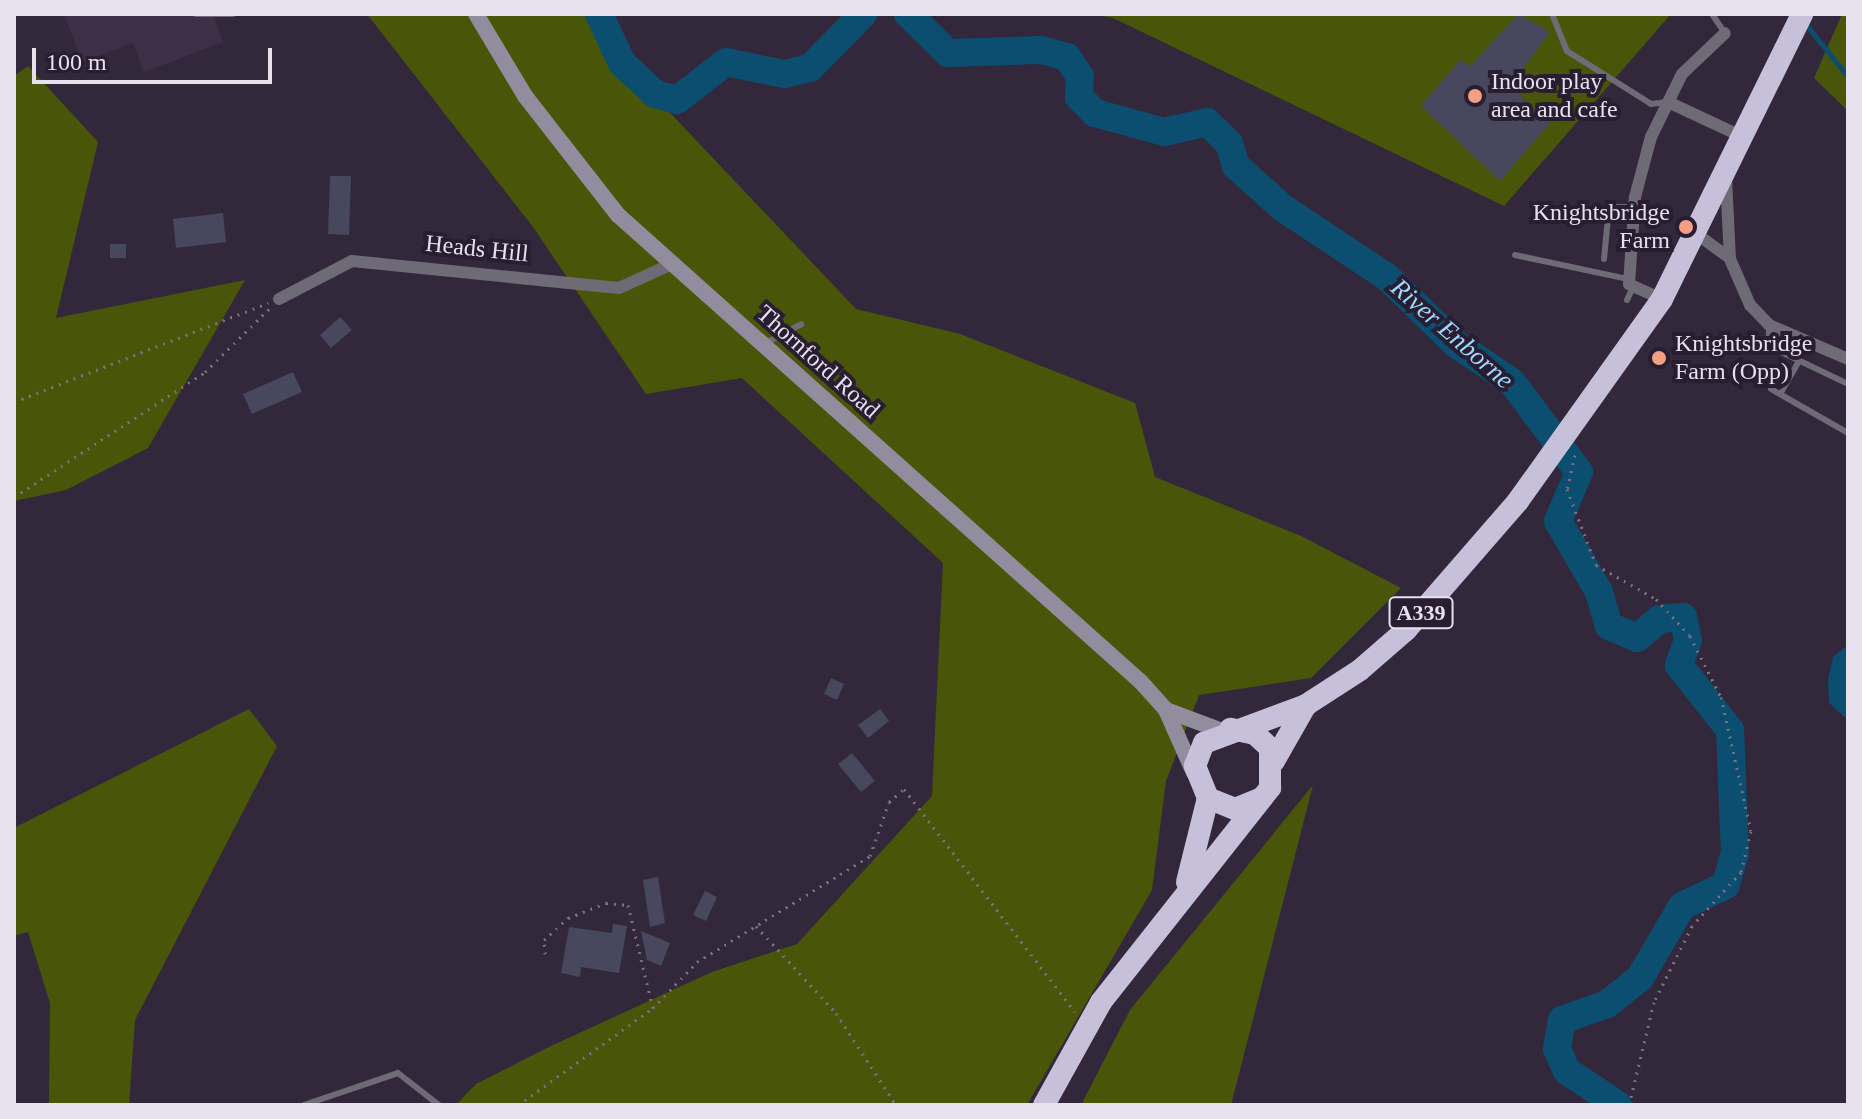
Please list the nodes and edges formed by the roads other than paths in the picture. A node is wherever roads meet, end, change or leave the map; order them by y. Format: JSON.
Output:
{"nodes":[{"id":1,"x":196,"y":14,"type":"edge"},
{"id":2,"x":233,"y":14,"type":"edge"},
{"id":3,"x":476,"y":14,"type":"edge"},
{"id":4,"x":1712,"y":14,"type":"edge"},
{"id":5,"x":1802,"y":14,"type":"edge"},
{"id":6,"x":1556,"y":15,"type":"edge"},
{"id":7,"x":1725,"y":33,"type":"joint"},
{"id":8,"x":1668,"y":102,"type":"junction"},
{"id":9,"x":1743,"y":137,"type":"junction"},
{"id":10,"x":1726,"y":174,"type":"junction"},
{"id":11,"x":1634,"y":207,"type":"junction"},
{"id":12,"x":1698,"y":235,"type":"junction"},
{"id":13,"x":1515,"y":255,"type":"dead end"},
{"id":14,"x":1604,"y":259,"type":"dead end"},
{"id":15,"x":1730,"y":259,"type":"junction"},
{"id":16,"x":674,"y":263,"type":"junction"},
{"id":17,"x":1630,"y":283,"type":"junction"},
{"id":18,"x":279,"y":299,"type":"road end"},
{"id":19,"x":1662,"y":299,"type":"junction"},
{"id":20,"x":1627,"y":300,"type":"dead end"},
{"id":21,"x":801,"y":324,"type":"dead end"},
{"id":22,"x":1769,"y":325,"type":"junction"},
{"id":23,"x":763,"y":345,"type":"junction"},
{"id":24,"x":1848,"y":359,"type":"edge"},
{"id":25,"x":1798,"y":363,"type":"junction"},
{"id":26,"x":1848,"y":384,"type":"edge"},
{"id":27,"x":1771,"y":389,"type":"dead end"},
{"id":28,"x":1780,"y":394,"type":"junction"},
{"id":29,"x":1848,"y":433,"type":"edge"},
{"id":30,"x":1306,"y":705,"type":"junction"},
{"id":31,"x":1166,"y":710,"type":"junction"},
{"id":32,"x":1226,"y":730,"type":"junction"},
{"id":33,"x":1274,"y":761,"type":"junction"},
{"id":34,"x":1202,"y":789,"type":"junction"},
{"id":35,"x":1262,"y":798,"type":"junction"},
{"id":36,"x":1176,"y":905,"type":"junction"},
{"id":37,"x":304,"y":1105,"type":"edge"},
{"id":38,"x":439,"y":1105,"type":"edge"},
{"id":39,"x":1044,"y":1105,"type":"edge"}],
"edges":[{"from":1,"to":2,"type":"lane"},
{"from":3,"to":16,"type":"street","name":"Thornford Road"},
{"from":4,"to":7,"type":"lane"},
{"from":5,"to":9,"type":"highway","number":"A339"},
{"from":6,"to":8,"type":"lane"},
{"from":7,"to":8,"type":"street"},
{"from":8,"to":9,"type":"street"},
{"from":8,"to":11,"type":"street"},
{"from":9,"to":10,"type":"highway","number":"A339"},
{"from":10,"to":12,"type":"highway","number":"A339"},
{"from":10,"to":15,"type":"street"},
{"from":11,"to":14,"type":"lane"},
{"from":11,"to":17,"type":"street"},
{"from":12,"to":15,"type":"street"},
{"from":12,"to":19,"type":"highway","number":"A339"},
{"from":13,"to":17,"type":"lane"},
{"from":15,"to":22,"type":"street"},
{"from":16,"to":18,"type":"street","name":"Heads Hill"},
{"from":16,"to":23,"type":"street","name":"Thornford Road"},
{"from":17,"to":19,"type":"street"},
{"from":17,"to":20,"type":"lane"},
{"from":19,"to":30,"type":"highway","number":"A339"},
{"from":21,"to":23,"type":"lane"},
{"from":22,"to":24,"type":"street"},
{"from":22,"to":25,"type":"lane"},
{"from":23,"to":31,"type":"street","name":"Thornford Road"},
{"from":25,"to":26,"type":"lane"},
{"from":25,"to":28,"type":"lane"},
{"from":27,"to":28,"type":"lane"},
{"from":28,"to":29,"type":"lane"},
{"from":30,"to":32,"type":"highway","number":"A339"},
{"from":30,"to":33,"type":"highway","number":"A339"},
{"from":31,"to":32,"type":"street","name":"Thornford Road"},
{"from":31,"to":34,"type":"street","name":"Thornford Road"},
{"from":32,"to":33,"type":"highway"},
{"from":32,"to":34,"type":"highway"},
{"from":33,"to":35,"type":"highway"},
{"from":34,"to":35,"type":"highway"},
{"from":34,"to":36,"type":"highway"},
{"from":35,"to":36,"type":"highway"},
{"from":36,"to":39,"type":"highway"},
{"from":37,"to":38,"type":"lane"}]}
